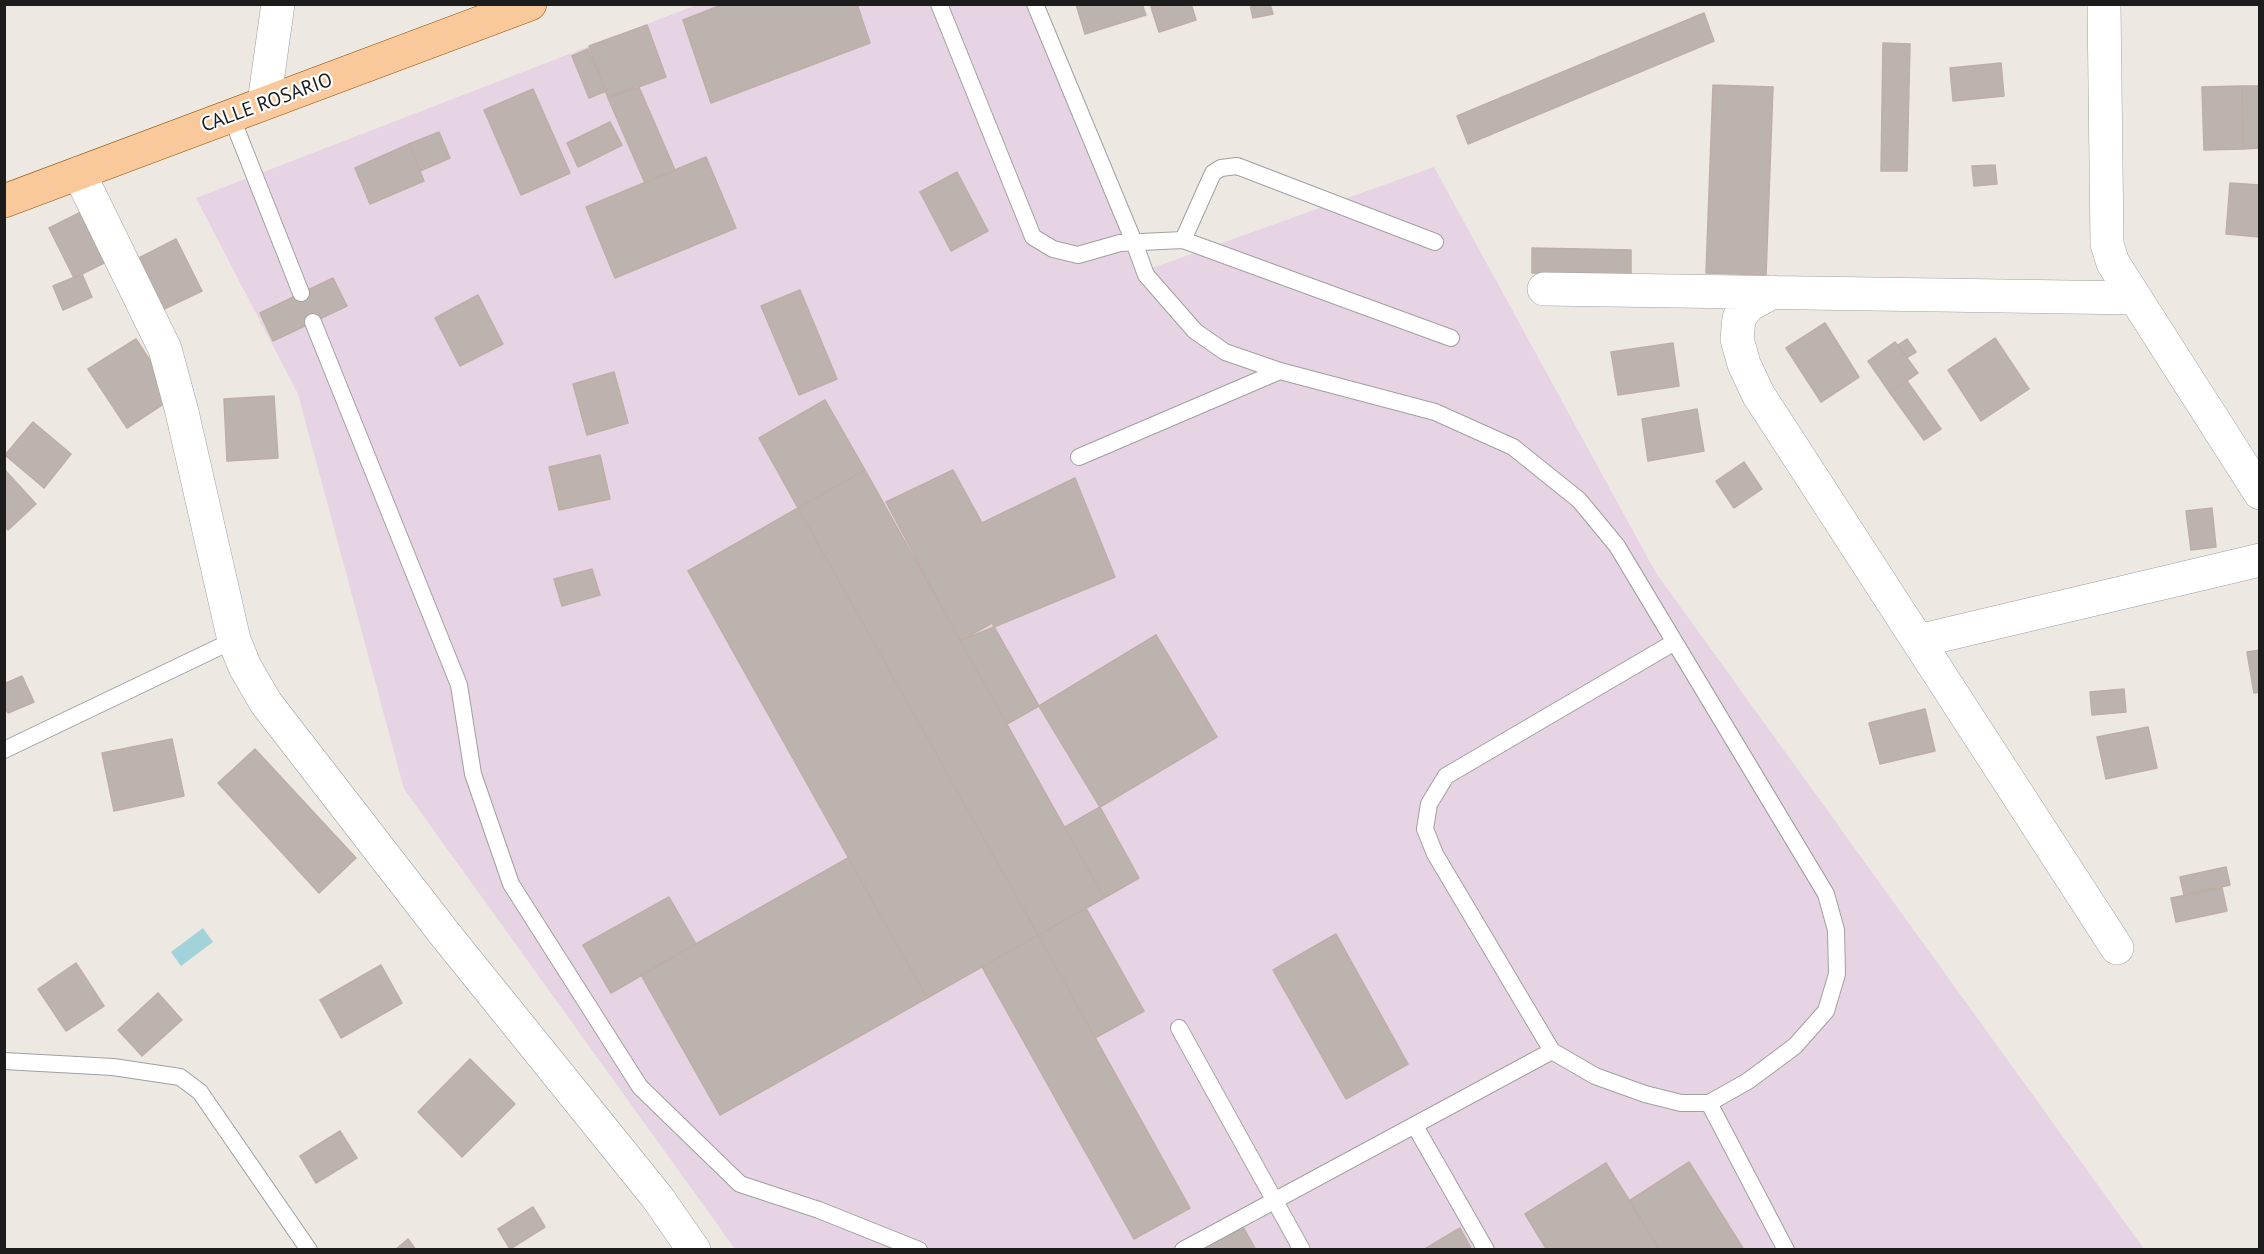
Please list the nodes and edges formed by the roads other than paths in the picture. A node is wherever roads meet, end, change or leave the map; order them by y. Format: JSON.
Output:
{"nodes":[{"id":1,"x":278,"y":4,"type":"edge"},
{"id":2,"x":530,"y":4,"type":"edge"},
{"id":3,"x":939,"y":4,"type":"edge"},
{"id":4,"x":1035,"y":4,"type":"edge"},
{"id":5,"x":2104,"y":4,"type":"edge"},
{"id":6,"x":264,"y":103,"type":"junction"},
{"id":7,"x":231,"y":116,"type":"junction"},
{"id":8,"x":79,"y":174,"type":"junction"},
{"id":9,"x":4,"y":201,"type":"edge"},
{"id":10,"x":1183,"y":240,"type":"junction"},
{"id":11,"x":1134,"y":242,"type":"junction"},
{"id":12,"x":1435,"y":242,"type":"dead end"},
{"id":13,"x":1544,"y":288,"type":"dead end"},
{"id":14,"x":1773,"y":292,"type":"junction"},
{"id":15,"x":301,"y":293,"type":"dead end"},
{"id":16,"x":2135,"y":298,"type":"junction"},
{"id":17,"x":313,"y":322,"type":"dead end"},
{"id":18,"x":1451,"y":338,"type":"dead end"},
{"id":19,"x":1280,"y":371,"type":"junction"},
{"id":20,"x":1079,"y":457,"type":"dead end"},
{"id":21,"x":2259,"y":492,"type":"edge"},
{"id":22,"x":2259,"y":560,"type":"edge"},
{"id":23,"x":234,"y":640,"type":"junction"},
{"id":24,"x":1918,"y":641,"type":"junction"},
{"id":25,"x":1673,"y":642,"type":"junction"},
{"id":26,"x":4,"y":750,"type":"edge"},
{"id":27,"x":2117,"y":948,"type":"dead end"},
{"id":28,"x":1179,"y":1028,"type":"dead end"},
{"id":29,"x":1552,"y":1051,"type":"junction"},
{"id":30,"x":4,"y":1061,"type":"edge"},
{"id":31,"x":1709,"y":1103,"type":"junction"},
{"id":32,"x":1414,"y":1126,"type":"junction"},
{"id":33,"x":1274,"y":1201,"type":"junction"},
{"id":34,"x":309,"y":1250,"type":"edge"},
{"id":35,"x":694,"y":1250,"type":"edge"},
{"id":36,"x":919,"y":1250,"type":"edge"},
{"id":37,"x":1183,"y":1250,"type":"edge"},
{"id":38,"x":1302,"y":1250,"type":"edge"},
{"id":39,"x":1486,"y":1250,"type":"edge"},
{"id":40,"x":1786,"y":1250,"type":"edge"}],
"edges":[{"from":1,"to":6,"type":"street"},
{"from":2,"to":6,"type":"main road","name":"CALLE ROSARIO"},
{"from":3,"to":11,"type":"lane"},
{"from":4,"to":11,"type":"lane"},
{"from":5,"to":16,"type":"street"},
{"from":6,"to":7,"type":"main road","name":"CALLE ROSARIO"},
{"from":7,"to":8,"type":"main road","name":"CALLE ROSARIO"},
{"from":7,"to":15,"type":"lane"},
{"from":8,"to":9,"type":"main road","name":"CALLE ROSARIO"},
{"from":8,"to":23,"type":"street"},
{"from":10,"to":11,"type":"lane"},
{"from":10,"to":12,"type":"lane"},
{"from":10,"to":18,"type":"lane"},
{"from":11,"to":19,"type":"lane"},
{"from":13,"to":14,"type":"street"},
{"from":14,"to":16,"type":"street"},
{"from":14,"to":24,"type":"street"},
{"from":16,"to":21,"type":"street"},
{"from":17,"to":36,"type":"lane"},
{"from":19,"to":20,"type":"lane"},
{"from":19,"to":25,"type":"lane"},
{"from":22,"to":24,"type":"street"},
{"from":23,"to":26,"type":"lane"},
{"from":23,"to":35,"type":"street"},
{"from":24,"to":27,"type":"street"},
{"from":25,"to":29,"type":"lane"},
{"from":25,"to":31,"type":"lane"},
{"from":28,"to":33,"type":"lane"},
{"from":29,"to":31,"type":"lane"},
{"from":29,"to":32,"type":"lane"},
{"from":30,"to":34,"type":"lane"},
{"from":31,"to":40,"type":"lane"},
{"from":32,"to":33,"type":"lane"},
{"from":32,"to":39,"type":"lane"},
{"from":33,"to":37,"type":"lane"},
{"from":33,"to":38,"type":"lane"}]}
